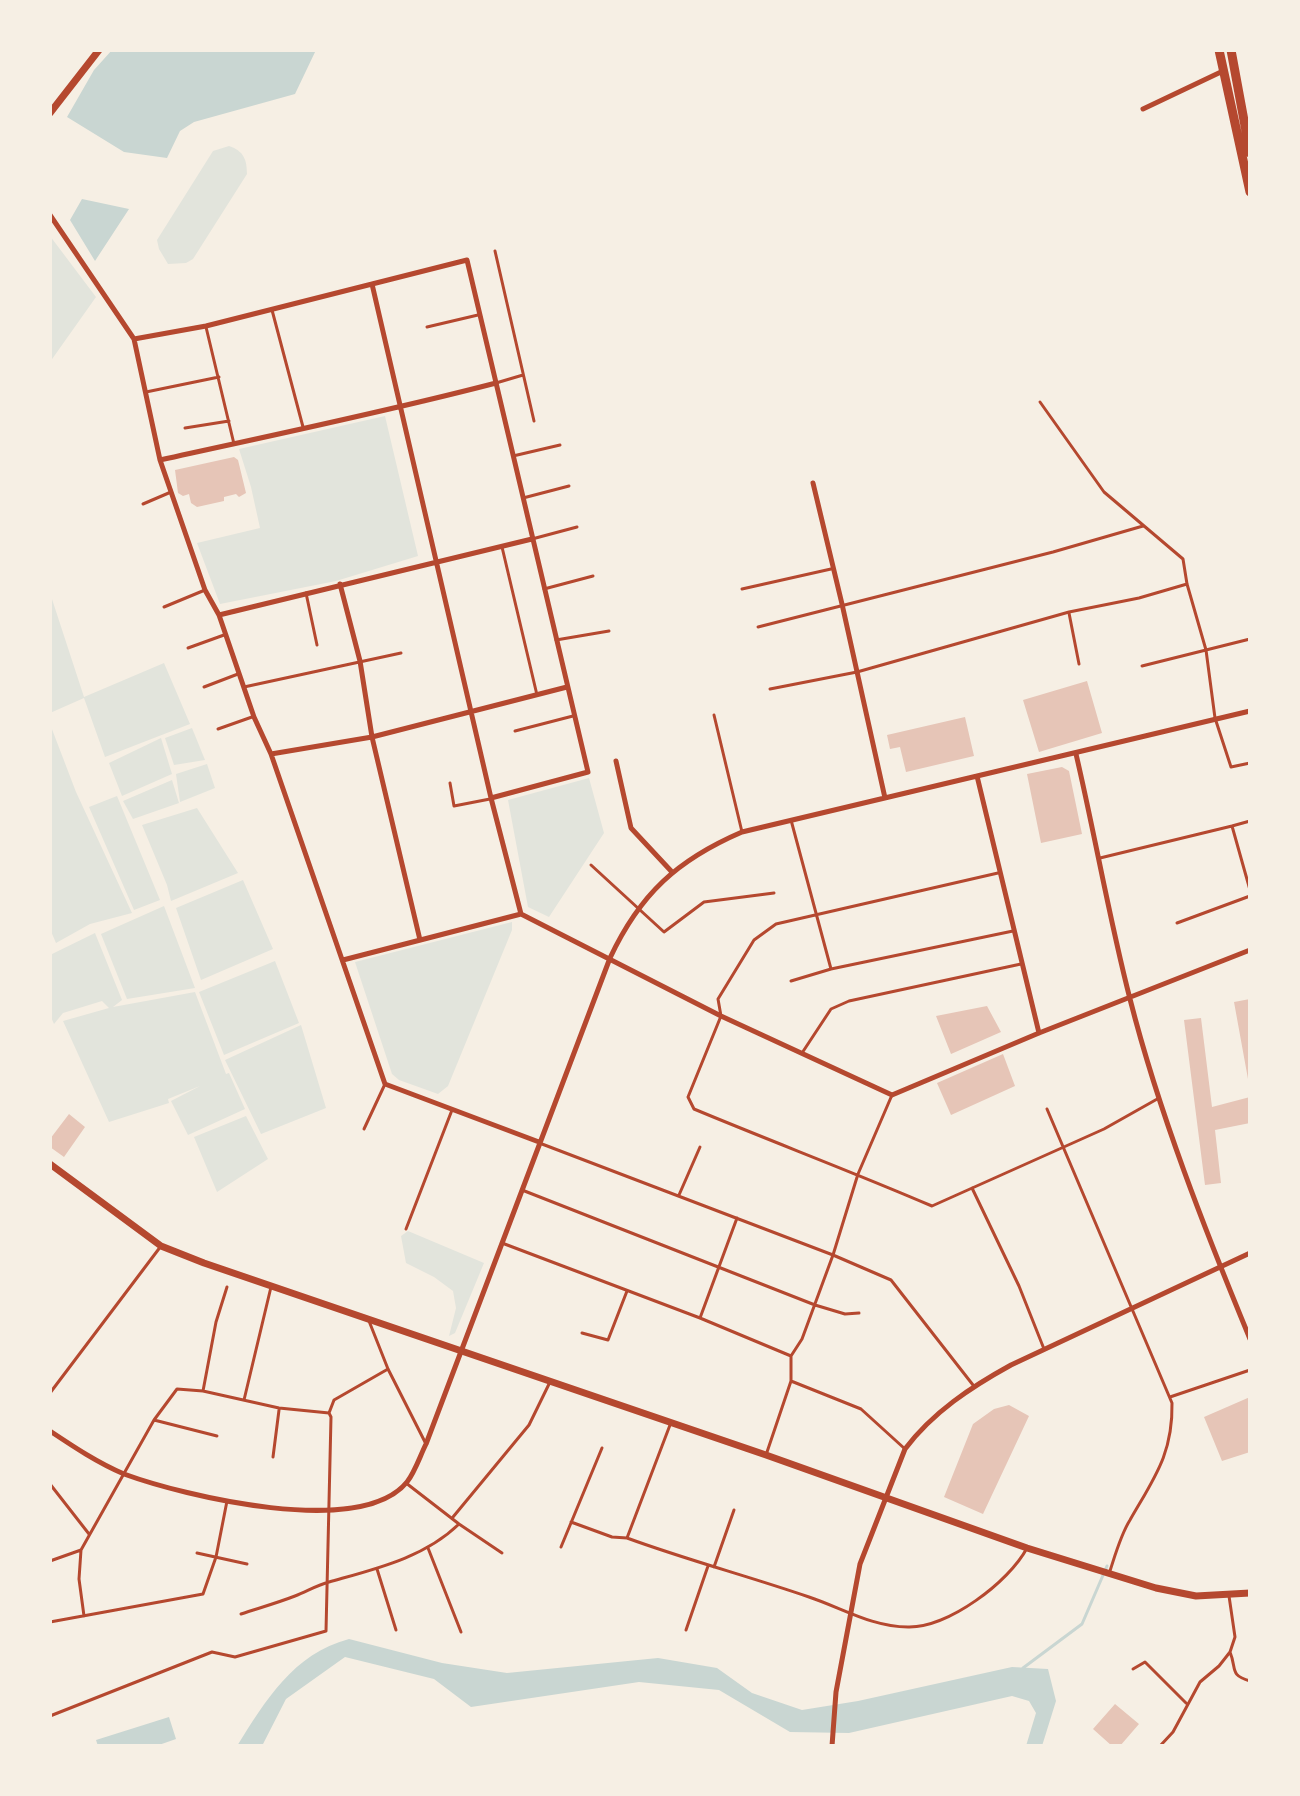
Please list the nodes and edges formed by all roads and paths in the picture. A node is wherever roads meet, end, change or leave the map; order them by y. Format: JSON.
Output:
{"nodes":[{"id":1,"x":99,"y":50,"type":"edge"},
{"id":2,"x":1219,"y":50,"type":"edge"},
{"id":3,"x":1231,"y":50,"type":"edge"},
{"id":4,"x":1224,"y":71,"type":"junction"},
{"id":5,"x":1143,"y":109,"type":"dead end"},
{"id":6,"x":50,"y":113,"type":"edge"},
{"id":7,"x":1250,"y":153,"type":"edge"},
{"id":8,"x":1250,"y":192,"type":"edge"},
{"id":9,"x":50,"y":215,"type":"edge"},
{"id":10,"x":495,"y":251,"type":"dead end"},
{"id":11,"x":372,"y":284,"type":"junction"},
{"id":12,"x":272,"y":309,"type":"junction"},
{"id":13,"x":481,"y":314,"type":"junction"},
{"id":14,"x":206,"y":326,"type":"junction"},
{"id":15,"x":427,"y":327,"type":"dead end"},
{"id":16,"x":134,"y":339,"type":"junction"},
{"id":17,"x":523,"y":375,"type":"junction"},
{"id":18,"x":219,"y":377,"type":"junction"},
{"id":19,"x":496,"y":383,"type":"junction"},
{"id":20,"x":146,"y":392,"type":"junction"},
{"id":21,"x":1040,"y":402,"type":"dead end"},
{"id":22,"x":400,"y":408,"type":"junction"},
{"id":23,"x":229,"y":421,"type":"junction"},
{"id":24,"x":534,"y":421,"type":"dead end"},
{"id":25,"x":303,"y":427,"type":"junction"},
{"id":26,"x":185,"y":428,"type":"dead end"},
{"id":27,"x":234,"y":444,"type":"junction"},
{"id":28,"x":560,"y":445,"type":"dead end"},
{"id":29,"x":513,"y":456,"type":"junction"},
{"id":30,"x":160,"y":460,"type":"junction"},
{"id":31,"x":813,"y":483,"type":"dead end"},
{"id":32,"x":569,"y":486,"type":"dead end"},
{"id":33,"x":171,"y":492,"type":"junction"},
{"id":34,"x":523,"y":498,"type":"junction"},
{"id":35,"x":143,"y":504,"type":"dead end"},
{"id":36,"x":1143,"y":526,"type":"junction"},
{"id":37,"x":577,"y":527,"type":"dead end"},
{"id":38,"x":532,"y":539,"type":"junction"},
{"id":39,"x":502,"y":547,"type":"junction"},
{"id":40,"x":439,"y":564,"type":"junction"},
{"id":41,"x":834,"y":568,"type":"junction"},
{"id":42,"x":593,"y":576,"type":"dead end"},
{"id":43,"x":340,"y":584,"type":"junction"},
{"id":44,"x":1187,"y":584,"type":"junction"},
{"id":45,"x":544,"y":589,"type":"junction"},
{"id":46,"x":742,"y":589,"type":"dead end"},
{"id":47,"x":205,"y":590,"type":"junction"},
{"id":48,"x":306,"y":593,"type":"junction"},
{"id":49,"x":842,"y":604,"type":"junction"},
{"id":50,"x":164,"y":607,"type":"dead end"},
{"id":51,"x":1069,"y":612,"type":"junction"},
{"id":52,"x":219,"y":615,"type":"junction"},
{"id":53,"x":758,"y":627,"type":"dead end"},
{"id":54,"x":609,"y":631,"type":"dead end"},
{"id":55,"x":224,"y":635,"type":"junction"},
{"id":56,"x":1250,"y":639,"type":"edge"},
{"id":57,"x":556,"y":640,"type":"junction"},
{"id":58,"x":317,"y":645,"type":"dead end"},
{"id":59,"x":188,"y":648,"type":"dead end"},
{"id":60,"x":1206,"y":650,"type":"junction"},
{"id":61,"x":401,"y":653,"type":"dead end"},
{"id":62,"x":360,"y":661,"type":"junction"},
{"id":63,"x":1079,"y":664,"type":"dead end"},
{"id":64,"x":1142,"y":666,"type":"dead end"},
{"id":65,"x":857,"y":672,"type":"junction"},
{"id":66,"x":238,"y":674,"type":"junction"},
{"id":67,"x":204,"y":687,"type":"dead end"},
{"id":68,"x":244,"y":687,"type":"junction"},
{"id":69,"x":567,"y":687,"type":"junction"},
{"id":70,"x":770,"y":689,"type":"dead end"},
{"id":71,"x":537,"y":695,"type":"junction"},
{"id":72,"x":471,"y":711,"type":"junction"},
{"id":73,"x":1250,"y":711,"type":"edge"},
{"id":74,"x":714,"y":715,"type":"dead end"},
{"id":75,"x":574,"y":716,"type":"junction"},
{"id":76,"x":254,"y":717,"type":"junction"},
{"id":77,"x":1215,"y":718,"type":"junction"},
{"id":78,"x":218,"y":729,"type":"dead end"},
{"id":79,"x":515,"y":731,"type":"dead end"},
{"id":80,"x":372,"y":737,"type":"junction"},
{"id":81,"x":271,"y":754,"type":"junction"},
{"id":82,"x":1076,"y":754,"type":"junction"},
{"id":83,"x":616,"y":761,"type":"dead end"},
{"id":84,"x":1250,"y":763,"type":"edge"},
{"id":85,"x":977,"y":776,"type":"junction"},
{"id":86,"x":450,"y":783,"type":"dead end"},
{"id":87,"x":491,"y":798,"type":"junction"},
{"id":88,"x":885,"y":798,"type":"junction"},
{"id":89,"x":791,"y":820,"type":"junction"},
{"id":90,"x":1250,"y":821,"type":"edge"},
{"id":91,"x":1232,"y":826,"type":"junction"},
{"id":92,"x":742,"y":832,"type":"junction"},
{"id":93,"x":1100,"y":858,"type":"junction"},
{"id":94,"x":591,"y":865,"type":"dead end"},
{"id":95,"x":672,"y":872,"type":"junction"},
{"id":96,"x":1002,"y":872,"type":"junction"},
{"id":97,"x":1250,"y":890,"type":"edge"},
{"id":98,"x":774,"y":893,"type":"dead end"},
{"id":99,"x":1250,"y":896,"type":"edge"},
{"id":100,"x":638,"y":906,"type":"junction"},
{"id":101,"x":521,"y":914,"type":"junction"},
{"id":102,"x":818,"y":916,"type":"junction"},
{"id":103,"x":1177,"y":923,"type":"dead end"},
{"id":104,"x":1013,"y":931,"type":"junction"},
{"id":105,"x":420,"y":940,"type":"junction"},
{"id":106,"x":1250,"y":950,"type":"edge"},
{"id":107,"x":610,"y":958,"type":"junction"},
{"id":108,"x":343,"y":960,"type":"junction"},
{"id":109,"x":1021,"y":964,"type":"junction"},
{"id":110,"x":831,"y":969,"type":"junction"},
{"id":111,"x":791,"y":981,"type":"dead end"},
{"id":112,"x":1129,"y":997,"type":"junction"},
{"id":113,"x":721,"y":1016,"type":"junction"},
{"id":114,"x":1039,"y":1033,"type":"junction"},
{"id":115,"x":801,"y":1054,"type":"junction"},
{"id":116,"x":385,"y":1084,"type":"junction"},
{"id":117,"x":892,"y":1095,"type":"junction"},
{"id":118,"x":1160,"y":1097,"type":"junction"},
{"id":119,"x":1047,"y":1109,"type":"dead end"},
{"id":120,"x":452,"y":1110,"type":"junction"},
{"id":121,"x":364,"y":1129,"type":"dead end"},
{"id":122,"x":539,"y":1142,"type":"junction"},
{"id":123,"x":700,"y":1147,"type":"dead end"},
{"id":124,"x":1063,"y":1147,"type":"junction"},
{"id":125,"x":51,"y":1165,"type":"edge"},
{"id":126,"x":858,"y":1174,"type":"junction"},
{"id":127,"x":972,"y":1188,"type":"junction"},
{"id":128,"x":522,"y":1189,"type":"junction"},
{"id":129,"x":679,"y":1195,"type":"junction"},
{"id":130,"x":737,"y":1218,"type":"junction"},
{"id":131,"x":406,"y":1229,"type":"dead end"},
{"id":132,"x":502,"y":1243,"type":"junction"},
{"id":133,"x":161,"y":1246,"type":"junction"},
{"id":134,"x":1250,"y":1253,"type":"edge"},
{"id":135,"x":833,"y":1255,"type":"junction"},
{"id":136,"x":719,"y":1266,"type":"junction"},
{"id":137,"x":1220,"y":1267,"type":"junction"},
{"id":138,"x":272,"y":1286,"type":"junction"},
{"id":139,"x":227,"y":1287,"type":"dead end"},
{"id":140,"x":627,"y":1291,"type":"junction"},
{"id":141,"x":815,"y":1305,"type":"junction"},
{"id":142,"x":1133,"y":1307,"type":"junction"},
{"id":143,"x":859,"y":1313,"type":"dead end"},
{"id":144,"x":700,"y":1318,"type":"junction"},
{"id":145,"x":368,"y":1319,"type":"junction"},
{"id":146,"x":582,"y":1333,"type":"dead end"},
{"id":147,"x":1250,"y":1339,"type":"edge"},
{"id":148,"x":1044,"y":1349,"type":"junction"},
{"id":149,"x":460,"y":1352,"type":"junction"},
{"id":150,"x":791,"y":1356,"type":"junction"},
{"id":151,"x":388,"y":1369,"type":"junction"},
{"id":152,"x":1250,"y":1370,"type":"edge"},
{"id":153,"x":791,"y":1381,"type":"junction"},
{"id":154,"x":550,"y":1382,"type":"junction"},
{"id":155,"x":973,"y":1385,"type":"junction"},
{"id":156,"x":203,"y":1391,"type":"junction"},
{"id":157,"x":50,"y":1393,"type":"edge"},
{"id":158,"x":1170,"y":1397,"type":"junction"},
{"id":159,"x":244,"y":1400,"type":"junction"},
{"id":160,"x":279,"y":1408,"type":"junction"},
{"id":161,"x":329,"y":1413,"type":"junction"},
{"id":162,"x":154,"y":1420,"type":"junction"},
{"id":163,"x":670,"y":1424,"type":"junction"},
{"id":164,"x":50,"y":1431,"type":"edge"},
{"id":165,"x":217,"y":1436,"type":"dead end"},
{"id":166,"x":426,"y":1444,"type":"junction"},
{"id":167,"x":602,"y":1448,"type":"dead end"},
{"id":168,"x":905,"y":1449,"type":"junction"},
{"id":169,"x":766,"y":1455,"type":"junction"},
{"id":170,"x":273,"y":1457,"type":"dead end"},
{"id":171,"x":126,"y":1474,"type":"junction"},
{"id":172,"x":406,"y":1483,"type":"junction"},
{"id":173,"x":50,"y":1484,"type":"edge"},
{"id":174,"x":885,"y":1499,"type":"junction"},
{"id":175,"x":227,"y":1500,"type":"junction"},
{"id":176,"x":734,"y":1510,"type":"dead end"},
{"id":177,"x":330,"y":1511,"type":"junction"},
{"id":178,"x":453,"y":1517,"type":"junction"},
{"id":179,"x":571,"y":1522,"type":"junction"},
{"id":180,"x":459,"y":1524,"type":"junction"},
{"id":181,"x":89,"y":1534,"type":"junction"},
{"id":182,"x":627,"y":1538,"type":"junction"},
{"id":183,"x":561,"y":1547,"type":"dead end"},
{"id":184,"x":428,"y":1548,"type":"junction"},
{"id":185,"x":1027,"y":1548,"type":"junction"},
{"id":186,"x":81,"y":1550,"type":"junction"},
{"id":187,"x":197,"y":1553,"type":"dead end"},
{"id":188,"x":502,"y":1553,"type":"dead end"},
{"id":189,"x":216,"y":1557,"type":"junction"},
{"id":190,"x":50,"y":1561,"type":"edge"},
{"id":191,"x":247,"y":1564,"type":"dead end"},
{"id":192,"x":708,"y":1566,"type":"junction"},
{"id":193,"x":714,"y":1567,"type":"junction"},
{"id":194,"x":377,"y":1568,"type":"junction"},
{"id":195,"x":1109,"y":1573,"type":"junction"},
{"id":196,"x":327,"y":1582,"type":"junction"},
{"id":197,"x":1250,"y":1593,"type":"edge"},
{"id":198,"x":1229,"y":1596,"type":"junction"},
{"id":199,"x":241,"y":1614,"type":"dead end"},
{"id":200,"x":851,"y":1614,"type":"junction"},
{"id":201,"x":84,"y":1616,"type":"junction"},
{"id":202,"x":50,"y":1622,"type":"edge"},
{"id":203,"x":396,"y":1630,"type":"dead end"},
{"id":204,"x":686,"y":1630,"type":"dead end"},
{"id":205,"x":461,"y":1632,"type":"dead end"},
{"id":206,"x":1230,"y":1652,"type":"junction"},
{"id":207,"x":1133,"y":1669,"type":"dead end"},
{"id":208,"x":1250,"y":1681,"type":"edge"},
{"id":209,"x":1187,"y":1704,"type":"junction"},
{"id":210,"x":50,"y":1716,"type":"edge"},
{"id":211,"x":832,"y":1746,"type":"edge"},
{"id":212,"x":977,"y":1746,"type":"edge"},
{"id":213,"x":996,"y":1746,"type":"edge"},
{"id":214,"x":1160,"y":1746,"type":"edge"}],
"edges":[{"from":1,"to":6,"type":"street"},
{"from":2,"to":4,"type":"main road"},
{"from":3,"to":7,"type":"main road"},
{"from":4,"to":5,"type":"street"},
{"from":4,"to":8,"type":"main road"},
{"from":9,"to":16,"type":"street"},
{"from":10,"to":17,"type":"lane"},
{"from":11,"to":12,"type":"street"},
{"from":11,"to":13,"type":"street"},
{"from":11,"to":22,"type":"street"},
{"from":12,"to":14,"type":"street"},
{"from":12,"to":25,"type":"lane"},
{"from":13,"to":15,"type":"lane"},
{"from":13,"to":19,"type":"street"},
{"from":14,"to":16,"type":"street"},
{"from":14,"to":18,"type":"lane"},
{"from":16,"to":20,"type":"street"},
{"from":17,"to":19,"type":"lane"},
{"from":17,"to":24,"type":"lane"},
{"from":18,"to":20,"type":"lane"},
{"from":18,"to":23,"type":"lane"},
{"from":19,"to":22,"type":"street"},
{"from":19,"to":29,"type":"street"},
{"from":20,"to":30,"type":"street"},
{"from":21,"to":36,"type":"lane"},
{"from":22,"to":25,"type":"street"},
{"from":22,"to":40,"type":"street"},
{"from":23,"to":26,"type":"lane"},
{"from":23,"to":27,"type":"lane"},
{"from":25,"to":27,"type":"street"},
{"from":27,"to":30,"type":"street"},
{"from":28,"to":29,"type":"lane"},
{"from":29,"to":34,"type":"street"},
{"from":30,"to":33,"type":"street"},
{"from":31,"to":41,"type":"street"},
{"from":32,"to":34,"type":"lane"},
{"from":33,"to":35,"type":"lane"},
{"from":33,"to":47,"type":"street"},
{"from":34,"to":38,"type":"street"},
{"from":36,"to":44,"type":"lane"},
{"from":36,"to":49,"type":"lane"},
{"from":37,"to":38,"type":"lane"},
{"from":38,"to":39,"type":"street"},
{"from":38,"to":45,"type":"street"},
{"from":39,"to":40,"type":"street"},
{"from":39,"to":71,"type":"lane"},
{"from":40,"to":43,"type":"street"},
{"from":40,"to":72,"type":"street"},
{"from":41,"to":46,"type":"lane"},
{"from":41,"to":49,"type":"street"},
{"from":42,"to":45,"type":"lane"},
{"from":43,"to":48,"type":"street"},
{"from":43,"to":62,"type":"street"},
{"from":44,"to":51,"type":"lane"},
{"from":44,"to":60,"type":"lane"},
{"from":45,"to":57,"type":"street"},
{"from":47,"to":50,"type":"lane"},
{"from":47,"to":52,"type":"street"},
{"from":48,"to":52,"type":"street"},
{"from":48,"to":58,"type":"lane"},
{"from":49,"to":53,"type":"lane"},
{"from":49,"to":65,"type":"street"},
{"from":51,"to":63,"type":"lane"},
{"from":51,"to":65,"type":"lane"},
{"from":52,"to":55,"type":"street"},
{"from":54,"to":57,"type":"lane"},
{"from":55,"to":59,"type":"lane"},
{"from":55,"to":66,"type":"street"},
{"from":56,"to":60,"type":"lane"},
{"from":57,"to":69,"type":"street"},
{"from":60,"to":64,"type":"lane"},
{"from":60,"to":77,"type":"lane"},
{"from":61,"to":62,"type":"lane"},
{"from":62,"to":68,"type":"lane"},
{"from":62,"to":80,"type":"street"},
{"from":65,"to":70,"type":"lane"},
{"from":65,"to":88,"type":"street"},
{"from":66,"to":67,"type":"lane"},
{"from":66,"to":68,"type":"street"},
{"from":68,"to":76,"type":"street"},
{"from":69,"to":71,"type":"street"},
{"from":69,"to":75,"type":"street"},
{"from":71,"to":72,"type":"street"},
{"from":72,"to":80,"type":"street"},
{"from":72,"to":87,"type":"street"},
{"from":73,"to":77,"type":"street"},
{"from":74,"to":92,"type":"lane"},
{"from":75,"to":79,"type":"lane"},
{"from":75,"to":87,"type":"street"},
{"from":76,"to":78,"type":"lane"},
{"from":76,"to":81,"type":"street"},
{"from":77,"to":82,"type":"street"},
{"from":77,"to":84,"type":"lane"},
{"from":80,"to":81,"type":"street"},
{"from":80,"to":105,"type":"street"},
{"from":81,"to":108,"type":"street"},
{"from":82,"to":85,"type":"street"},
{"from":82,"to":93,"type":"street"},
{"from":83,"to":95,"type":"street"},
{"from":85,"to":88,"type":"street"},
{"from":85,"to":96,"type":"street"},
{"from":86,"to":87,"type":"lane"},
{"from":87,"to":101,"type":"street"},
{"from":88,"to":89,"type":"street"},
{"from":89,"to":92,"type":"street"},
{"from":89,"to":102,"type":"lane"},
{"from":90,"to":91,"type":"lane"},
{"from":91,"to":93,"type":"lane"},
{"from":91,"to":97,"type":"lane"},
{"from":92,"to":95,"type":"street"},
{"from":93,"to":112,"type":"street"},
{"from":94,"to":100,"type":"lane"},
{"from":95,"to":100,"type":"street"},
{"from":96,"to":102,"type":"lane"},
{"from":96,"to":104,"type":"street"},
{"from":98,"to":100,"type":"lane"},
{"from":99,"to":103,"type":"lane"},
{"from":100,"to":107,"type":"street"},
{"from":101,"to":105,"type":"street"},
{"from":101,"to":107,"type":"street"},
{"from":102,"to":110,"type":"lane"},
{"from":102,"to":113,"type":"lane"},
{"from":104,"to":109,"type":"street"},
{"from":104,"to":110,"type":"lane"},
{"from":105,"to":108,"type":"street"},
{"from":106,"to":112,"type":"street"},
{"from":107,"to":113,"type":"street"},
{"from":107,"to":122,"type":"street"},
{"from":108,"to":116,"type":"street"},
{"from":109,"to":114,"type":"street"},
{"from":109,"to":115,"type":"lane"},
{"from":110,"to":111,"type":"lane"},
{"from":112,"to":114,"type":"street"},
{"from":112,"to":118,"type":"street"},
{"from":113,"to":115,"type":"street"},
{"from":113,"to":126,"type":"lane"},
{"from":114,"to":117,"type":"street"},
{"from":115,"to":117,"type":"street"},
{"from":116,"to":120,"type":"street"},
{"from":116,"to":121,"type":"lane"},
{"from":117,"to":126,"type":"lane"},
{"from":118,"to":124,"type":"lane"},
{"from":118,"to":137,"type":"street"},
{"from":119,"to":124,"type":"lane"},
{"from":120,"to":122,"type":"street"},
{"from":120,"to":131,"type":"lane"},
{"from":122,"to":128,"type":"street"},
{"from":122,"to":129,"type":"lane"},
{"from":123,"to":129,"type":"lane"},
{"from":124,"to":127,"type":"lane"},
{"from":124,"to":142,"type":"lane"},
{"from":125,"to":133,"type":"street"},
{"from":126,"to":127,"type":"lane"},
{"from":126,"to":135,"type":"lane"},
{"from":127,"to":148,"type":"lane"},
{"from":128,"to":132,"type":"street"},
{"from":128,"to":136,"type":"lane"},
{"from":129,"to":130,"type":"lane"},
{"from":130,"to":135,"type":"lane"},
{"from":130,"to":136,"type":"lane"},
{"from":132,"to":140,"type":"lane"},
{"from":132,"to":149,"type":"street"},
{"from":133,"to":138,"type":"street"},
{"from":133,"to":157,"type":"lane"},
{"from":134,"to":137,"type":"street"},
{"from":135,"to":141,"type":"lane"},
{"from":135,"to":155,"type":"lane"},
{"from":136,"to":141,"type":"lane"},
{"from":136,"to":144,"type":"lane"},
{"from":137,"to":142,"type":"street"},
{"from":137,"to":147,"type":"street"},
{"from":138,"to":145,"type":"street"},
{"from":138,"to":159,"type":"lane"},
{"from":139,"to":156,"type":"lane"},
{"from":140,"to":144,"type":"lane"},
{"from":140,"to":146,"type":"lane"},
{"from":141,"to":143,"type":"lane"},
{"from":141,"to":150,"type":"lane"},
{"from":142,"to":148,"type":"street"},
{"from":142,"to":158,"type":"lane"},
{"from":144,"to":150,"type":"lane"},
{"from":145,"to":149,"type":"street"},
{"from":145,"to":151,"type":"lane"},
{"from":148,"to":155,"type":"street"},
{"from":149,"to":154,"type":"street"},
{"from":149,"to":166,"type":"street"},
{"from":150,"to":153,"type":"lane"},
{"from":151,"to":161,"type":"lane"},
{"from":151,"to":166,"type":"lane"},
{"from":152,"to":158,"type":"lane"},
{"from":153,"to":168,"type":"lane"},
{"from":153,"to":169,"type":"lane"},
{"from":154,"to":163,"type":"street"},
{"from":154,"to":178,"type":"lane"},
{"from":155,"to":168,"type":"street"},
{"from":156,"to":159,"type":"lane"},
{"from":156,"to":162,"type":"lane"},
{"from":158,"to":195,"type":"lane"},
{"from":159,"to":160,"type":"lane"},
{"from":160,"to":161,"type":"lane"},
{"from":160,"to":170,"type":"lane"},
{"from":161,"to":177,"type":"lane"},
{"from":162,"to":165,"type":"lane"},
{"from":162,"to":171,"type":"lane"},
{"from":163,"to":169,"type":"street"},
{"from":163,"to":182,"type":"lane"},
{"from":164,"to":171,"type":"street"},
{"from":166,"to":172,"type":"street"},
{"from":167,"to":179,"type":"lane"},
{"from":168,"to":174,"type":"street"},
{"from":169,"to":174,"type":"street"},
{"from":171,"to":175,"type":"street"},
{"from":171,"to":181,"type":"lane"},
{"from":172,"to":177,"type":"street"},
{"from":172,"to":178,"type":"lane"},
{"from":173,"to":181,"type":"lane"},
{"from":174,"to":185,"type":"street"},
{"from":174,"to":200,"type":"street"},
{"from":175,"to":177,"type":"street"},
{"from":175,"to":189,"type":"lane"},
{"from":176,"to":193,"type":"lane"},
{"from":177,"to":196,"type":"lane"},
{"from":178,"to":180,"type":"lane"},
{"from":179,"to":182,"type":"lane"},
{"from":179,"to":183,"type":"lane"},
{"from":180,"to":184,"type":"lane"},
{"from":180,"to":188,"type":"lane"},
{"from":181,"to":186,"type":"lane"},
{"from":182,"to":192,"type":"lane"},
{"from":184,"to":194,"type":"lane"},
{"from":184,"to":205,"type":"lane"},
{"from":185,"to":195,"type":"street"},
{"from":185,"to":200,"type":"lane"},
{"from":186,"to":190,"type":"lane"},
{"from":186,"to":201,"type":"lane"},
{"from":187,"to":189,"type":"lane"},
{"from":189,"to":191,"type":"lane"},
{"from":189,"to":201,"type":"lane"},
{"from":192,"to":193,"type":"lane"},
{"from":192,"to":204,"type":"lane"},
{"from":193,"to":200,"type":"lane"},
{"from":194,"to":196,"type":"lane"},
{"from":194,"to":203,"type":"lane"},
{"from":195,"to":198,"type":"street"},
{"from":196,"to":199,"type":"lane"},
{"from":196,"to":210,"type":"lane"},
{"from":197,"to":198,"type":"street"},
{"from":198,"to":206,"type":"lane"},
{"from":200,"to":211,"type":"street"},
{"from":201,"to":202,"type":"lane"},
{"from":206,"to":208,"type":"lane"},
{"from":206,"to":209,"type":"lane"},
{"from":207,"to":209,"type":"lane"},
{"from":209,"to":214,"type":"lane"},
{"from":212,"to":213,"type":"lane"}]}
